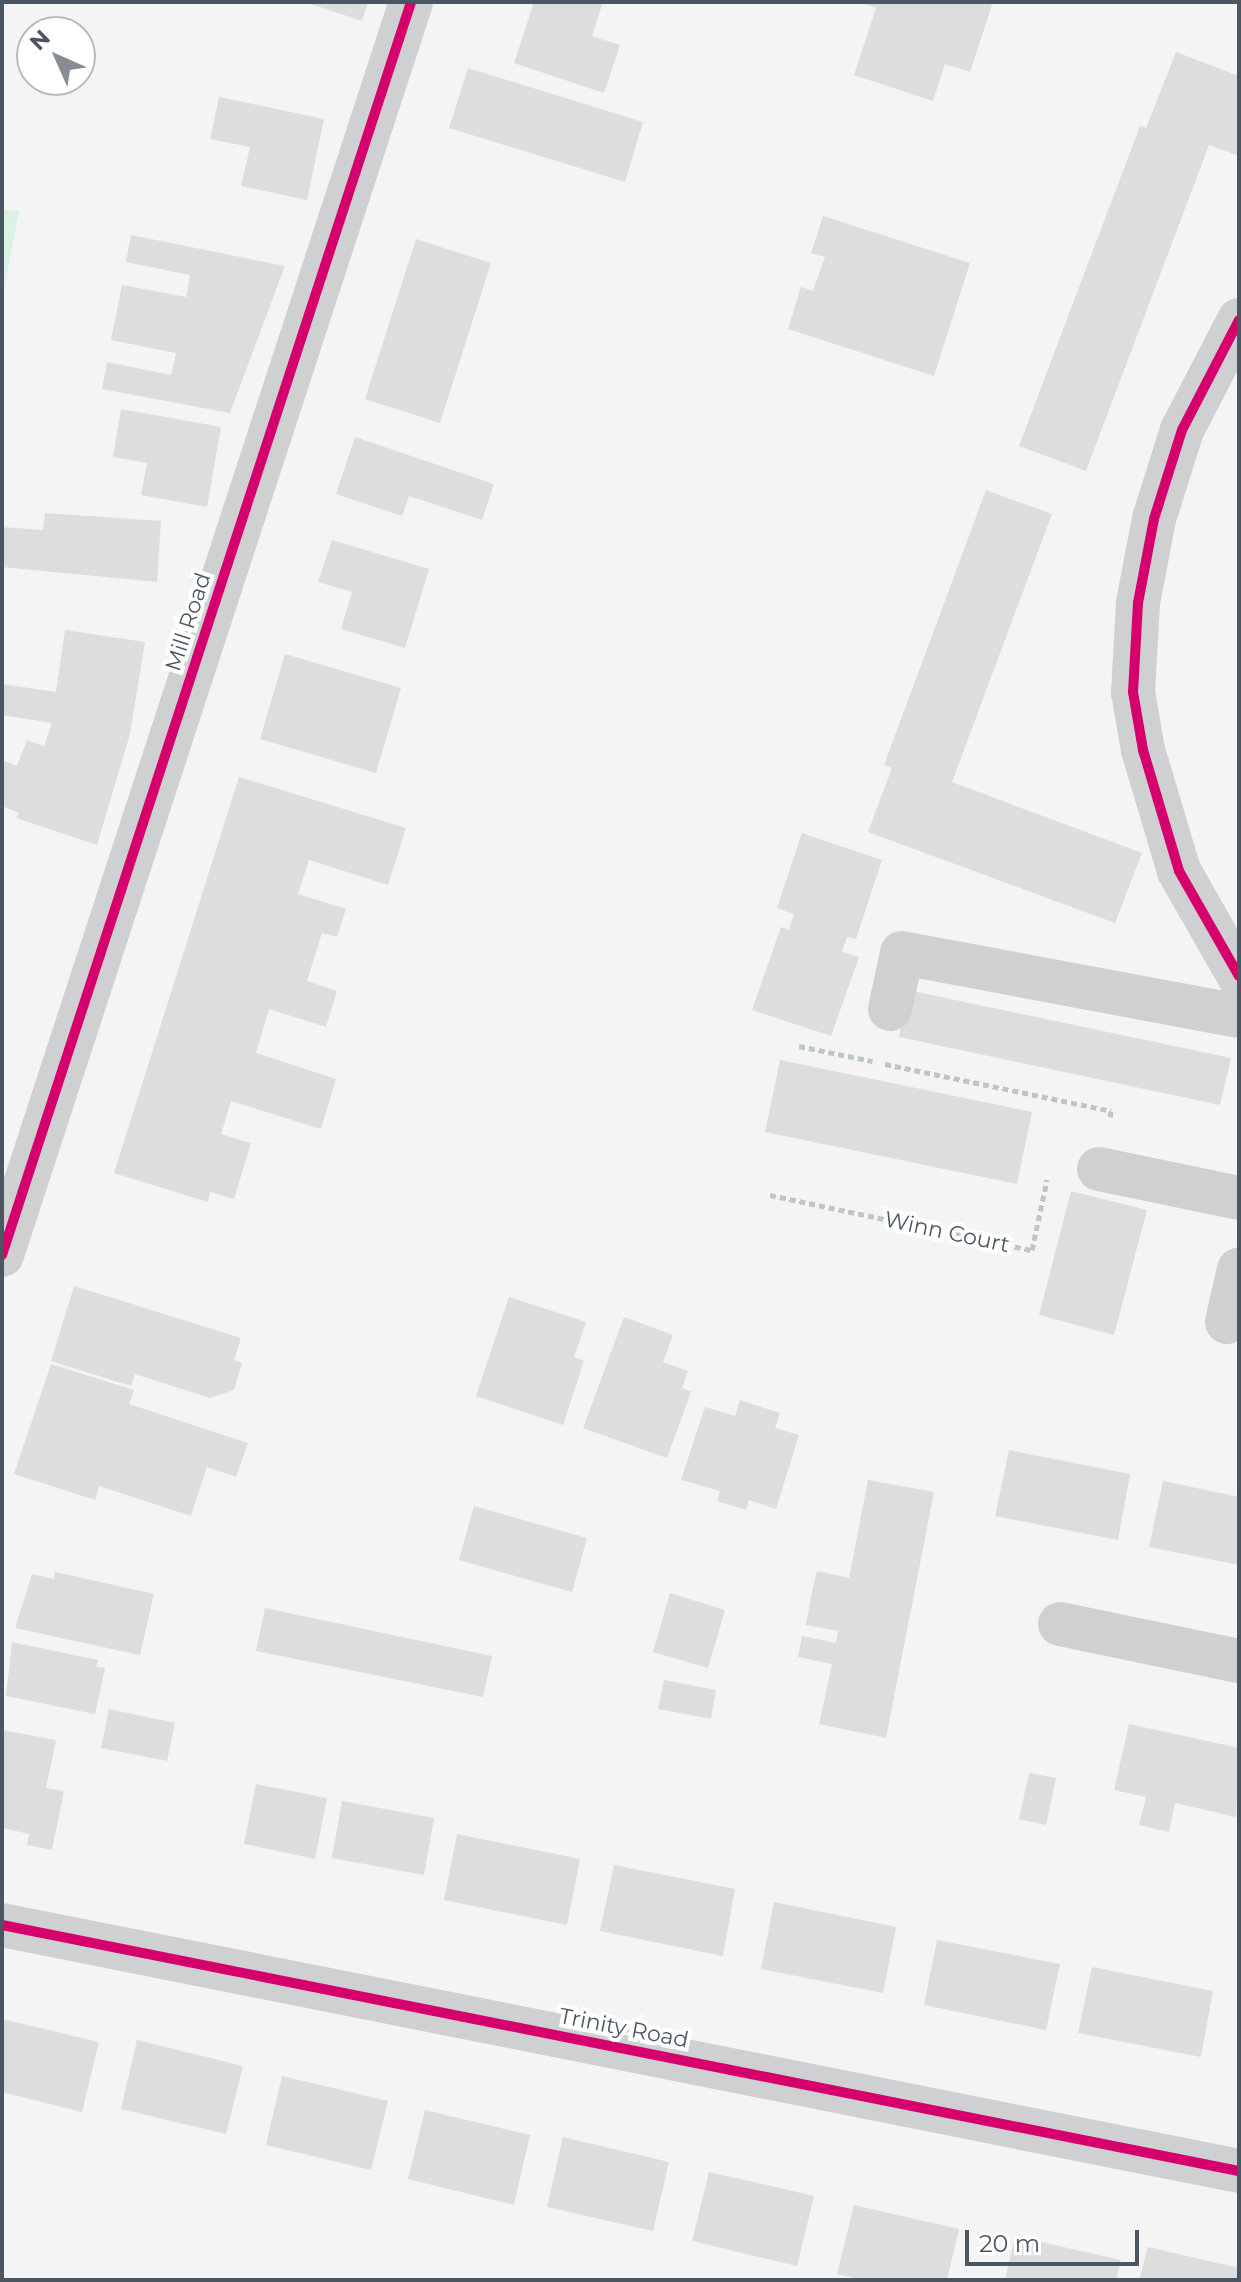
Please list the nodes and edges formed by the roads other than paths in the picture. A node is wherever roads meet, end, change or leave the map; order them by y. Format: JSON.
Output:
{"nodes":[{"id":1,"x":411,"y":2,"type":"edge"},
{"id":2,"x":1239,"y":320,"type":"edge"},
{"id":3,"x":1239,"y":976,"type":"edge"},
{"id":4,"x":890,"y":1009,"type":"dead end"},
{"id":5,"x":1239,"y":1016,"type":"edge"},
{"id":6,"x":1099,"y":1169,"type":"road end"},
{"id":7,"x":1239,"y":1198,"type":"edge"},
{"id":8,"x":2,"y":1255,"type":"edge"},
{"id":9,"x":1239,"y":1269,"type":"edge"},
{"id":10,"x":1227,"y":1322,"type":"dead end"},
{"id":11,"x":1060,"y":1624,"type":"dead end"},
{"id":12,"x":1239,"y":1661,"type":"edge"},
{"id":13,"x":2,"y":1925,"type":"edge"},
{"id":14,"x":1239,"y":2171,"type":"edge"}],
"edges":[{"from":1,"to":8,"type":"street","name":"Mill Road"},
{"from":2,"to":3,"type":"street"},
{"from":4,"to":5,"type":"street"},
{"from":6,"to":7,"type":"street"},
{"from":9,"to":10,"type":"street"},
{"from":11,"to":12,"type":"street"},
{"from":13,"to":14,"type":"street","name":"Trinity Road"}]}
